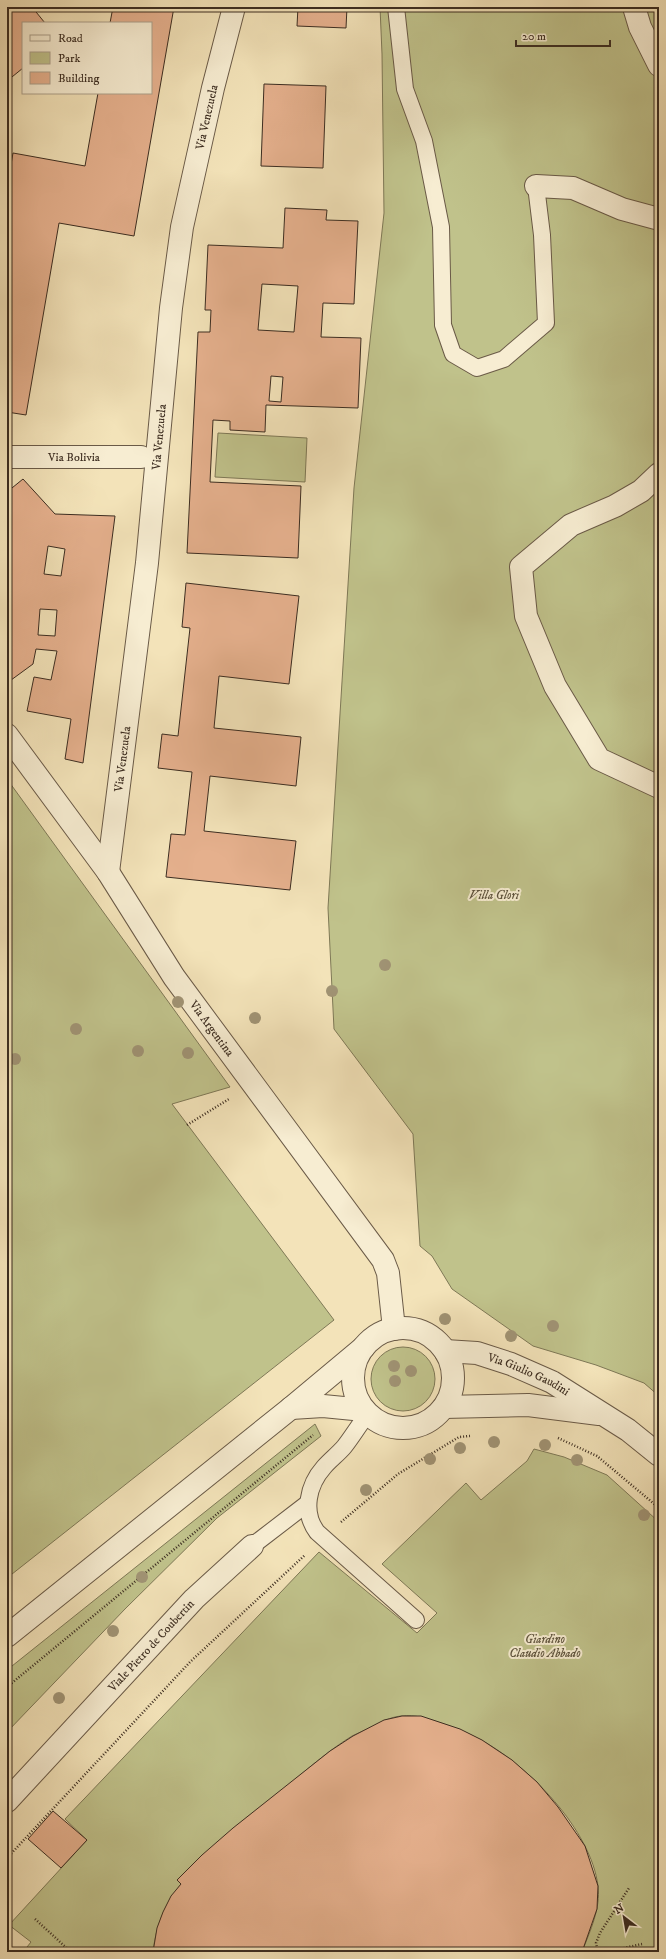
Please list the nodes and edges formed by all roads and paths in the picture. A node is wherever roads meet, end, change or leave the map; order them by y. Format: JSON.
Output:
{"nodes":[{"id":1,"x":234,"y":7,"type":"edge"},
{"id":2,"x":396,"y":7,"type":"edge"},
{"id":3,"x":634,"y":7,"type":"edge"},
{"id":4,"x":659,"y":65,"type":"edge"},
{"id":5,"x":536,"y":186,"type":"joint"},
{"id":6,"x":659,"y":219,"type":"edge"},
{"id":7,"x":7,"y":457,"type":"edge"},
{"id":8,"x":141,"y":457,"type":"dead end"},
{"id":9,"x":659,"y":474,"type":"edge"},
{"id":10,"x":7,"y":735,"type":"edge"},
{"id":11,"x":659,"y":787,"type":"edge"},
{"id":12,"x":108,"y":872,"type":"junction"},
{"id":13,"x":231,"y":1098,"type":"dead end"},
{"id":14,"x":187,"y":1125,"type":"dead end"},
{"id":15,"x":394,"y":1329,"type":"junction"},
{"id":16,"x":363,"y":1348,"type":"junction"},
{"id":17,"x":445,"y":1352,"type":"junction"},
{"id":18,"x":444,"y":1407,"type":"junction"},
{"id":19,"x":292,"y":1408,"type":"junction"},
{"id":20,"x":365,"y":1412,"type":"junction"},
{"id":21,"x":607,"y":1416,"type":"junction"},
{"id":22,"x":318,"y":1431,"type":"dead end"},
{"id":23,"x":473,"y":1436,"type":"dead end"},
{"id":24,"x":553,"y":1437,"type":"dead end"},
{"id":25,"x":659,"y":1455,"type":"edge"},
{"id":26,"x":308,"y":1503,"type":"junction"},
{"id":27,"x":659,"y":1508,"type":"edge"},
{"id":28,"x":324,"y":1538,"type":"junction"},
{"id":29,"x":252,"y":1546,"type":"joint"},
{"id":30,"x":416,"y":1620,"type":"dead end"},
{"id":31,"x":7,"y":1636,"type":"edge"},
{"id":32,"x":7,"y":1687,"type":"edge"},
{"id":33,"x":7,"y":1801,"type":"edge"},
{"id":34,"x":7,"y":1858,"type":"edge"},
{"id":35,"x":629,"y":1888,"type":"dead end"},
{"id":36,"x":35,"y":1919,"type":"dead end"},
{"id":37,"x":642,"y":1944,"type":"dead end"},
{"id":38,"x":71,"y":1952,"type":"edge"},
{"id":39,"x":598,"y":1952,"type":"edge"},
{"id":40,"x":606,"y":1952,"type":"edge"}],
"edges":[{"from":1,"to":12,"type":"street","name":"Via Venezuela"},
{"from":2,"to":5,"type":"lane"},
{"from":3,"to":4,"type":"street"},
{"from":5,"to":6,"type":"street"},
{"from":7,"to":8,"type":"street","name":"Via Bolivia"},
{"from":9,"to":11,"type":"street"},
{"from":10,"to":12,"type":"street","name":"Via Argentina"},
{"from":12,"to":15,"type":"street","name":"Via Argentina"},
{"from":13,"to":14,"type":"path"},
{"from":15,"to":16,"type":"street"},
{"from":15,"to":17,"type":"street"},
{"from":16,"to":19,"type":"street"},
{"from":16,"to":20,"type":"street"},
{"from":17,"to":18,"type":"street"},
{"from":17,"to":21,"type":"street","name":"Via Giulio Gaudini"},
{"from":18,"to":20,"type":"street"},
{"from":18,"to":21,"type":"street","name":"Via Giulio Gaudini"},
{"from":19,"to":20,"type":"street"},
{"from":19,"to":31,"type":"street"},
{"from":20,"to":26,"type":"lane"},
{"from":21,"to":25,"type":"street","name":"Via Giulio Gaudini"},
{"from":22,"to":32,"type":"path"},
{"from":23,"to":28,"type":"path"},
{"from":24,"to":27,"type":"path"},
{"from":26,"to":28,"type":"lane"},
{"from":26,"to":29,"type":"lane","name":"Viale Pietro de Coubertin"},
{"from":28,"to":30,"type":"lane"},
{"from":28,"to":34,"type":"path"},
{"from":29,"to":33,"type":"street","name":"Viale Pietro de Coubertin"},
{"from":35,"to":39,"type":"path"},
{"from":36,"to":38,"type":"path"},
{"from":37,"to":40,"type":"path"}]}
